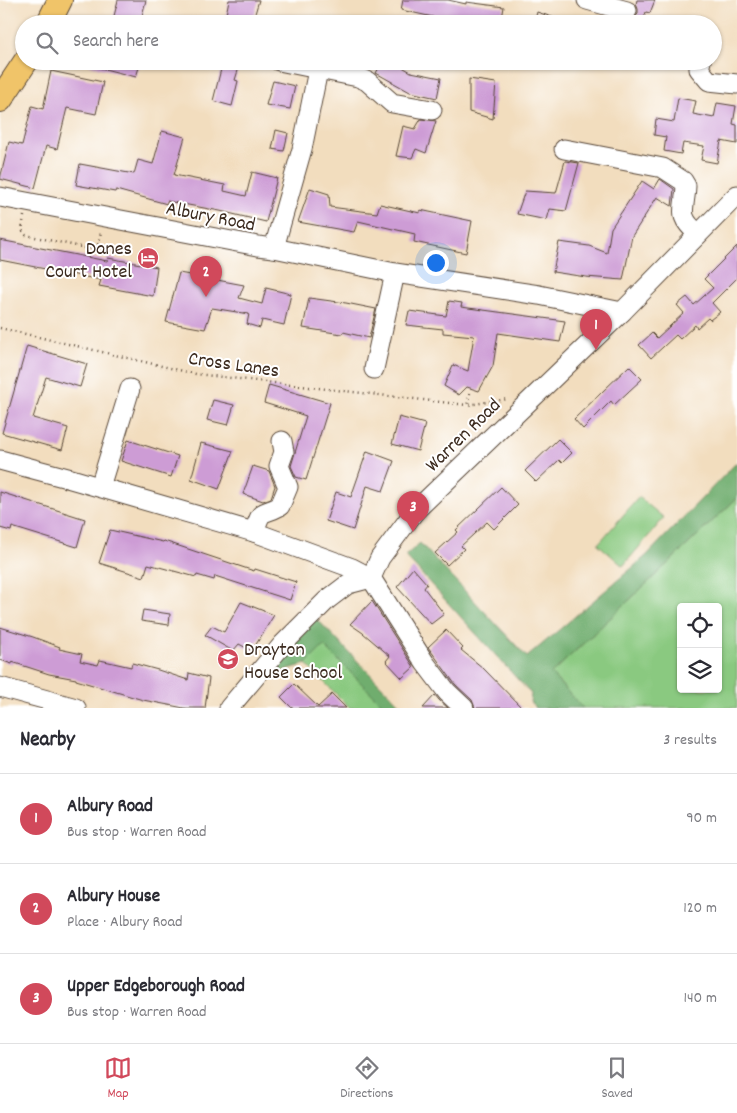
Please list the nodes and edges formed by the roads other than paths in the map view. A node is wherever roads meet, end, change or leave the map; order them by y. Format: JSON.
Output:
{"nodes":[{"id":1,"x":60,"y":0,"type":"edge"},
{"id":2,"x":588,"y":0,"type":"edge"},
{"id":3,"x":627,"y":10,"type":"dead end"},
{"id":4,"x":52,"y":15,"type":"edge"},
{"id":5,"x":20,"y":70,"type":"edge"},
{"id":6,"x":318,"y":70,"type":"joint"},
{"id":7,"x":701,"y":70,"type":"edge"},
{"id":8,"x":737,"y":84,"type":"edge"},
{"id":9,"x":0,"y":100,"type":"edge"},
{"id":10,"x":432,"y":110,"type":"dead end"},
{"id":11,"x":564,"y":150,"type":"dead end"},
{"id":12,"x":737,"y":195,"type":"edge"},
{"id":13,"x":0,"y":197,"type":"edge"},
{"id":14,"x":698,"y":234,"type":"junction"},
{"id":15,"x":274,"y":248,"type":"junction"},
{"id":16,"x":395,"y":273,"type":"junction"},
{"id":17,"x":622,"y":312,"type":"junction"},
{"id":18,"x":374,"y":369,"type":"dead end"},
{"id":19,"x":130,"y":389,"type":"dead end"},
{"id":20,"x":282,"y":441,"type":"dead end"},
{"id":21,"x":0,"y":460,"type":"edge"},
{"id":22,"x":100,"y":487,"type":"junction"},
{"id":23,"x":254,"y":532,"type":"junction"},
{"id":24,"x":371,"y":578,"type":"junction"},
{"id":25,"x":0,"y":687,"type":"edge"},
{"id":26,"x":19,"y":692,"type":"junction"},
{"id":27,"x":0,"y":699,"type":"edge"},
{"id":28,"x":76,"y":708,"type":"edge"},
{"id":29,"x":229,"y":708,"type":"edge"},
{"id":30,"x":464,"y":708,"type":"edge"}],
"edges":[{"from":1,"to":4,"type":"main road"},
{"from":2,"to":3,"type":"street"},
{"from":5,"to":9,"type":"main road"},
{"from":6,"to":10,"type":"street"},
{"from":6,"to":15,"type":"street"},
{"from":7,"to":8,"type":"street"},
{"from":11,"to":14,"type":"street"},
{"from":12,"to":14,"type":"street","name":"Warren Road"},
{"from":13,"to":15,"type":"street","name":"Albury Road"},
{"from":14,"to":17,"type":"street","name":"Warren Road"},
{"from":15,"to":16,"type":"street","name":"Albury Road"},
{"from":16,"to":17,"type":"street","name":"Albury Road"},
{"from":16,"to":18,"type":"street"},
{"from":17,"to":24,"type":"street","name":"Warren Road"},
{"from":19,"to":22,"type":"street"},
{"from":20,"to":23,"type":"street"},
{"from":21,"to":22,"type":"street"},
{"from":22,"to":23,"type":"street"},
{"from":23,"to":24,"type":"street"},
{"from":24,"to":29,"type":"street"},
{"from":24,"to":30,"type":"street"},
{"from":25,"to":26,"type":"street"},
{"from":26,"to":27,"type":"street"},
{"from":26,"to":28,"type":"street"}]}
